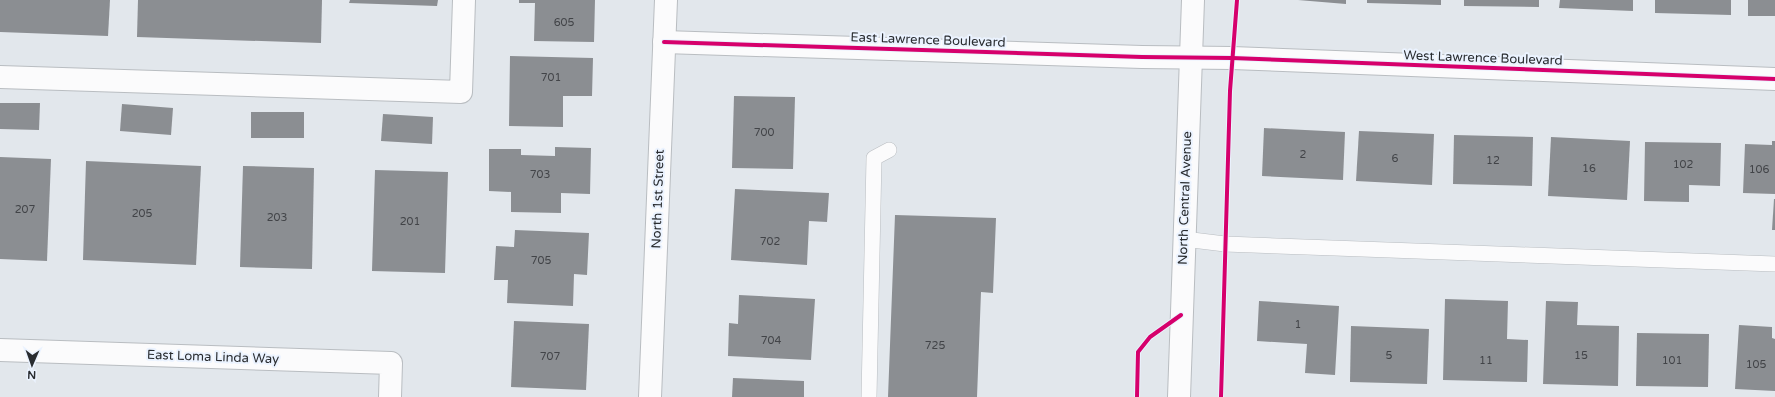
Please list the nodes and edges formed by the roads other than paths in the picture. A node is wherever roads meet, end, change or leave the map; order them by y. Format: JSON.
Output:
{"nodes":[{"id":1,"x":464,"y":0,"type":"edge"},
{"id":2,"x":666,"y":0,"type":"edge"},
{"id":3,"x":1193,"y":0,"type":"edge"},
{"id":4,"x":664,"y":42,"type":"junction"},
{"id":5,"x":1191,"y":57,"type":"junction"},
{"id":6,"x":0,"y":77,"type":"edge"},
{"id":7,"x":1775,"y":79,"type":"edge"},
{"id":8,"x":889,"y":150,"type":"dead end"},
{"id":9,"x":1184,"y":239,"type":"junction"},
{"id":10,"x":1775,"y":264,"type":"edge"},
{"id":11,"x":0,"y":350,"type":"edge"},
{"id":12,"x":390,"y":397,"type":"edge"},
{"id":13,"x":650,"y":397,"type":"edge"},
{"id":14,"x":869,"y":397,"type":"edge"},
{"id":15,"x":1179,"y":397,"type":"edge"}],
"edges":[{"from":1,"to":6,"type":"street"},
{"from":2,"to":4,"type":"street","name":"North 1st Street"},
{"from":3,"to":5,"type":"street","name":"North Central Avenue"},
{"from":4,"to":5,"type":"street","name":"East Lawrence Boulevard"},
{"from":4,"to":13,"type":"street","name":"North 1st Street"},
{"from":5,"to":7,"type":"street","name":"West Lawrence Boulevard"},
{"from":5,"to":9,"type":"street","name":"North Central Avenue"},
{"from":8,"to":14,"type":"lane"},
{"from":9,"to":10,"type":"lane"},
{"from":9,"to":15,"type":"street","name":"North Central Avenue"},
{"from":11,"to":12,"type":"street","name":"East Loma Linda Way"}]}
